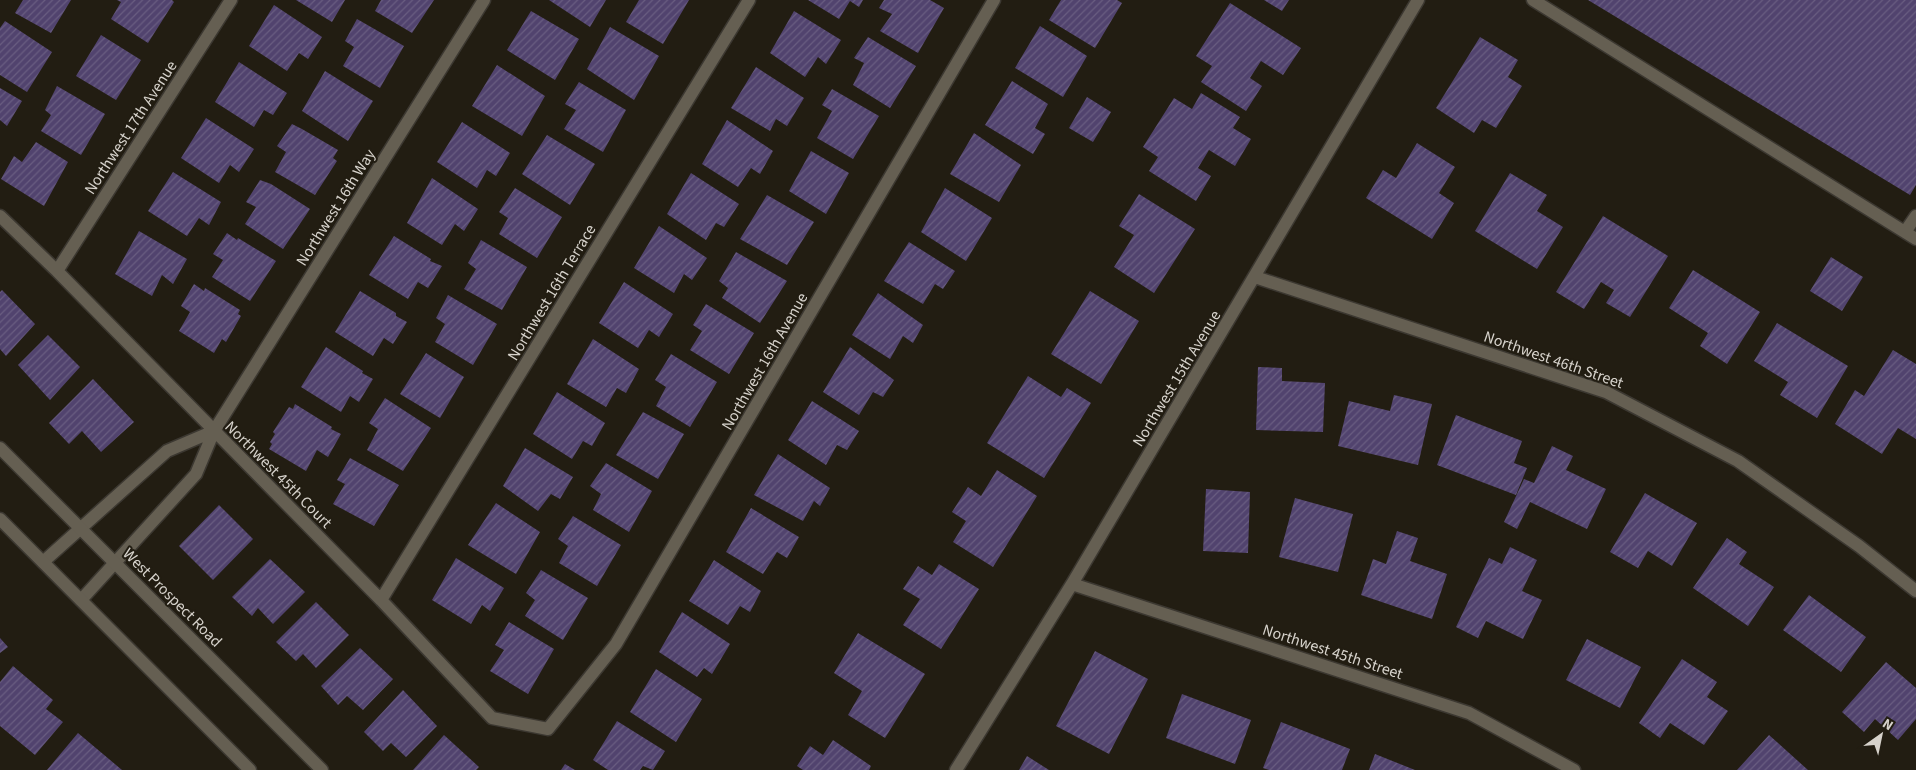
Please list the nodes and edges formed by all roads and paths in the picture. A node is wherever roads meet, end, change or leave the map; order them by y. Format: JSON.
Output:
{"nodes":[{"id":1,"x":231,"y":0,"type":"edge"},
{"id":2,"x":484,"y":0,"type":"edge"},
{"id":3,"x":749,"y":0,"type":"edge"},
{"id":4,"x":994,"y":0,"type":"edge"},
{"id":5,"x":1418,"y":0,"type":"edge"},
{"id":6,"x":1533,"y":0,"type":"edge"},
{"id":7,"x":0,"y":216,"type":"edge"},
{"id":8,"x":1916,"y":216,"type":"edge"},
{"id":9,"x":1911,"y":236,"type":"edge"},
{"id":10,"x":57,"y":271,"type":"junction"},
{"id":11,"x":1255,"y":277,"type":"junction"},
{"id":12,"x":214,"y":431,"type":"junction"},
{"id":13,"x":0,"y":448,"type":"edge"},
{"id":14,"x":0,"y":519,"type":"edge"},
{"id":15,"x":80,"y":528,"type":"junction"},
{"id":16,"x":43,"y":562,"type":"junction"},
{"id":17,"x":115,"y":562,"type":"junction"},
{"id":18,"x":1072,"y":584,"type":"junction"},
{"id":19,"x":1916,"y":591,"type":"edge"},
{"id":20,"x":81,"y":600,"type":"junction"},
{"id":21,"x":381,"y":600,"type":"junction"},
{"id":22,"x":548,"y":728,"type":"joint"},
{"id":23,"x":250,"y":770,"type":"edge"},
{"id":24,"x":322,"y":770,"type":"edge"},
{"id":25,"x":956,"y":770,"type":"edge"},
{"id":26,"x":1574,"y":770,"type":"edge"}],
"edges":[{"from":1,"to":10,"type":"street","name":"Northwest 17th Avenue"},
{"from":2,"to":12,"type":"street","name":"Northwest 16th Way"},
{"from":3,"to":21,"type":"street","name":"Northwest 16th Terrace"},
{"from":4,"to":22,"type":"street","name":"Northwest 16th Avenue"},
{"from":5,"to":11,"type":"street","name":"Northwest 15th Avenue"},
{"from":6,"to":9,"type":"street"},
{"from":7,"to":10,"type":"street","name":"Northwest 45th Court"},
{"from":8,"to":9,"type":"street"},
{"from":10,"to":12,"type":"street","name":"Northwest 45th Court"},
{"from":11,"to":18,"type":"street","name":"Northwest 15th Avenue"},
{"from":11,"to":19,"type":"street","name":"Northwest 46th Street"},
{"from":12,"to":15,"type":"street"},
{"from":12,"to":17,"type":"street","name":"Northwest 16th Way"},
{"from":12,"to":21,"type":"street","name":"Northwest 45th Court"},
{"from":13,"to":15,"type":"street","name":"West Prospect Road"},
{"from":14,"to":16,"type":"street"},
{"from":15,"to":16,"type":"street"},
{"from":15,"to":17,"type":"street","name":"West Prospect Road"},
{"from":16,"to":20,"type":"street"},
{"from":17,"to":20,"type":"street","name":"Northwest 16th Way"},
{"from":17,"to":24,"type":"street","name":"West Prospect Road"},
{"from":18,"to":25,"type":"street","name":"Northwest 15th Avenue"},
{"from":18,"to":26,"type":"street","name":"Northwest 45th Street"},
{"from":20,"to":23,"type":"street"},
{"from":21,"to":22,"type":"street","name":"Northwest 45th Court"}]}
